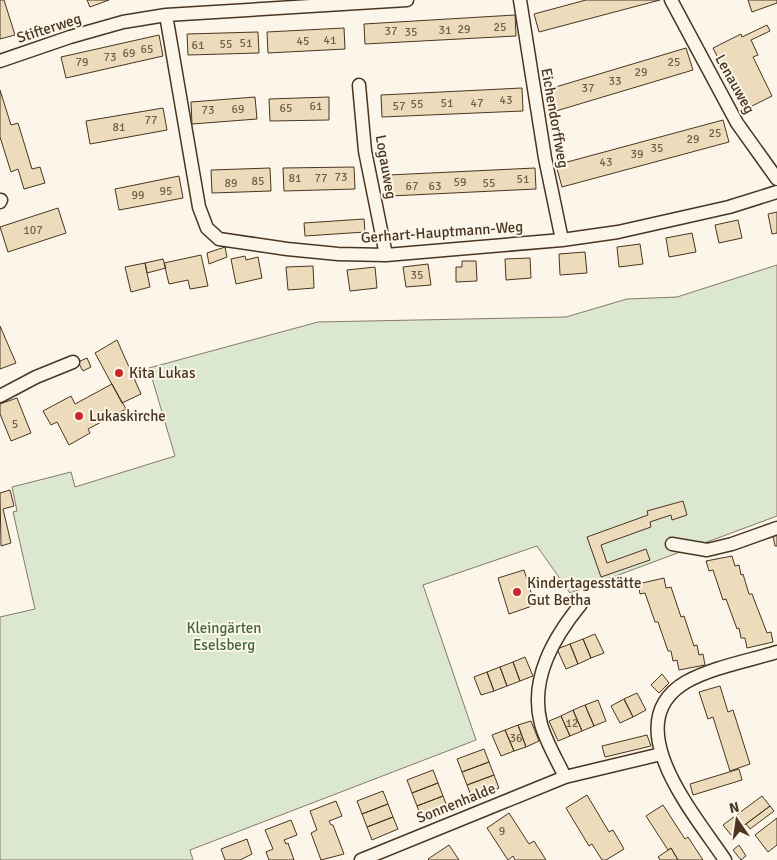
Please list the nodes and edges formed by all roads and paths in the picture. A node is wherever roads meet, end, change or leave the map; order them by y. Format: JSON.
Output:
{"nodes":[{"id":1,"x":407,"y":0,"type":"edge"},
{"id":2,"x":520,"y":0,"type":"edge"},
{"id":3,"x":671,"y":0,"type":"edge"},
{"id":4,"x":166,"y":15,"type":"junction"},
{"id":5,"x":0,"y":61,"type":"edge"},
{"id":6,"x":358,"y":85,"type":"dead end"},
{"id":7,"x":777,"y":180,"type":"edge"},
{"id":8,"x":777,"y":192,"type":"edge"},
{"id":9,"x":562,"y":240,"type":"junction"},
{"id":10,"x":386,"y":255,"type":"junction"},
{"id":11,"x":73,"y":362,"type":"dead end"},
{"id":12,"x":0,"y":396,"type":"edge"},
{"id":13,"x":777,"y":528,"type":"edge"},
{"id":14,"x":672,"y":544,"type":"dead end"},
{"id":15,"x":581,"y":604,"type":"dead end"},
{"id":16,"x":777,"y":652,"type":"edge"},
{"id":17,"x":661,"y":754,"type":"junction"},
{"id":18,"x":565,"y":777,"type":"junction"},
{"id":19,"x":361,"y":860,"type":"edge"},
{"id":20,"x":725,"y":860,"type":"edge"}],
"edges":[{"from":1,"to":4,"type":"street","name":"Stifterweg"},
{"from":2,"to":9,"type":"street","name":"Eichendorffweg"},
{"from":3,"to":7,"type":"street","name":"Lenauweg"},
{"from":4,"to":5,"type":"street","name":"Stifterweg"},
{"from":4,"to":10,"type":"street","name":"Gerhart-Hauptmann-Weg"},
{"from":6,"to":10,"type":"street","name":"Logauweg"},
{"from":8,"to":9,"type":"street","name":"Gerhart-Hauptmann-Weg"},
{"from":9,"to":10,"type":"street","name":"Gerhart-Hauptmann-Weg"},
{"from":11,"to":12,"type":"street"},
{"from":13,"to":14,"type":"street"},
{"from":15,"to":18,"type":"street"},
{"from":16,"to":17,"type":"street"},
{"from":17,"to":18,"type":"street","name":"Sonnenhalde"},
{"from":17,"to":20,"type":"street"},
{"from":18,"to":19,"type":"street","name":"Sonnenhalde"}]}
